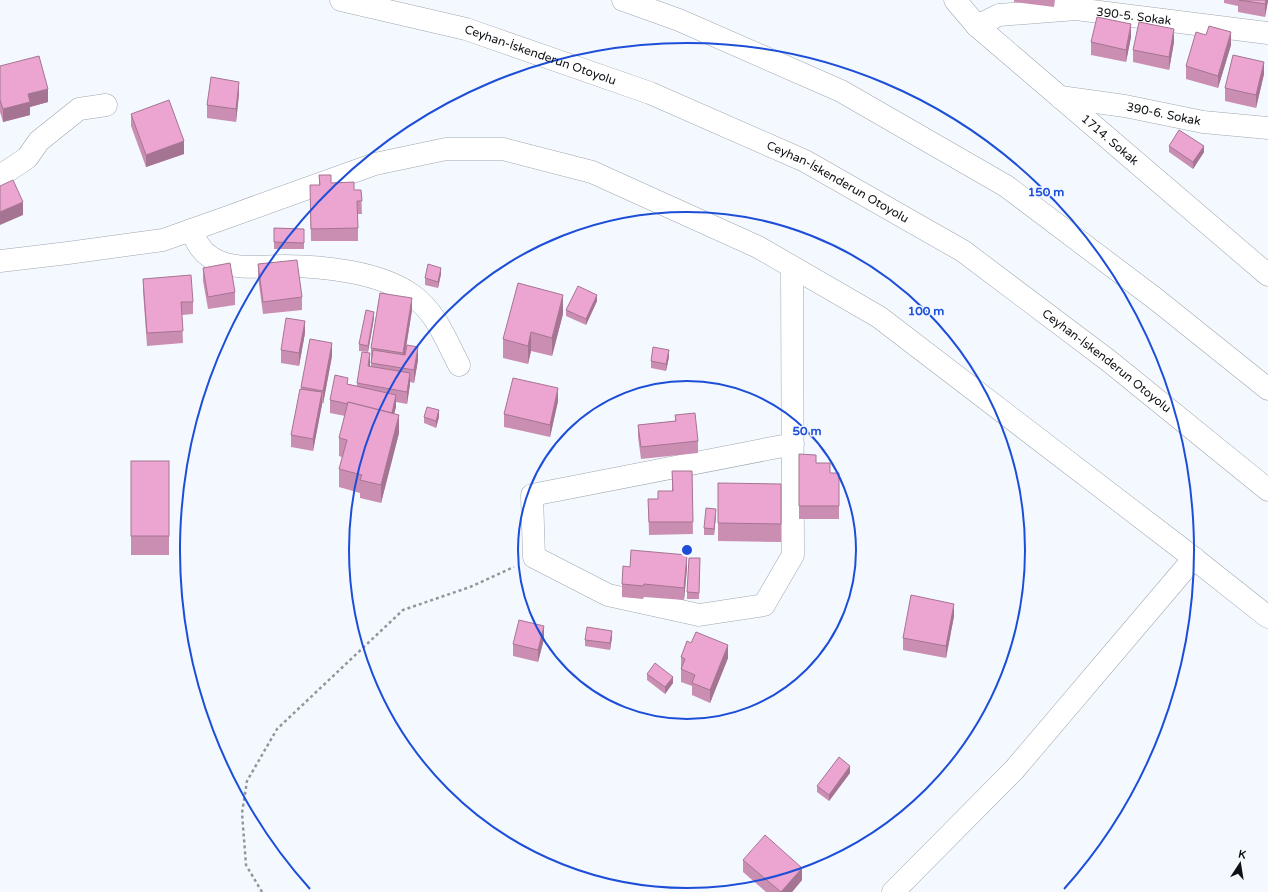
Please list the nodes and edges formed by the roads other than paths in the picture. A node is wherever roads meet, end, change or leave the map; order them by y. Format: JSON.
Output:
{"nodes":[{"id":1,"x":341,"y":0,"type":"edge"},
{"id":2,"x":623,"y":0,"type":"edge"},
{"id":3,"x":955,"y":0,"type":"edge"},
{"id":4,"x":1076,"y":5,"type":"edge"},
{"id":5,"x":978,"y":26,"type":"junction"},
{"id":6,"x":1268,"y":33,"type":"edge"},
{"id":7,"x":1060,"y":97,"type":"junction"},
{"id":8,"x":106,"y":105,"type":"dead end"},
{"id":9,"x":1268,"y":128,"type":"edge"},
{"id":10,"x":0,"y":176,"type":"edge"},
{"id":11,"x":191,"y":230,"type":"junction"},
{"id":12,"x":0,"y":262,"type":"edge"},
{"id":13,"x":792,"y":267,"type":"junction"},
{"id":14,"x":1268,"y":275,"type":"edge"},
{"id":15,"x":459,"y":365,"type":"dead end"},
{"id":16,"x":1268,"y":389,"type":"edge"},
{"id":17,"x":793,"y":444,"type":"junction"},
{"id":18,"x":1268,"y":490,"type":"edge"},
{"id":19,"x":1194,"y":558,"type":"junction"},
{"id":20,"x":1268,"y":617,"type":"edge"},
{"id":21,"x":893,"y":892,"type":"edge"}],
"edges":[{"from":1,"to":18,"type":"main road","name":"Ceyhan-İskenderun Otoyolu"},
{"from":2,"to":16,"type":"main road"},
{"from":3,"to":5,"type":"main road","name":"1714. Sokak"},
{"from":4,"to":5,"type":"main road","name":"390-5. Sokak"},
{"from":4,"to":6,"type":"main road","name":"390-5. Sokak"},
{"from":5,"to":7,"type":"main road","name":"1714. Sokak"},
{"from":7,"to":9,"type":"main road","name":"390-6. Sokak"},
{"from":7,"to":14,"type":"main road","name":"1714. Sokak"},
{"from":8,"to":10,"type":"main road"},
{"from":11,"to":12,"type":"main road"},
{"from":11,"to":13,"type":"main road"},
{"from":11,"to":15,"type":"main road"},
{"from":13,"to":17,"type":"main road"},
{"from":13,"to":19,"type":"main road"},
{"from":17,"to":17,"type":"main road"},
{"from":19,"to":20,"type":"main road"},
{"from":19,"to":21,"type":"main road"}]}
